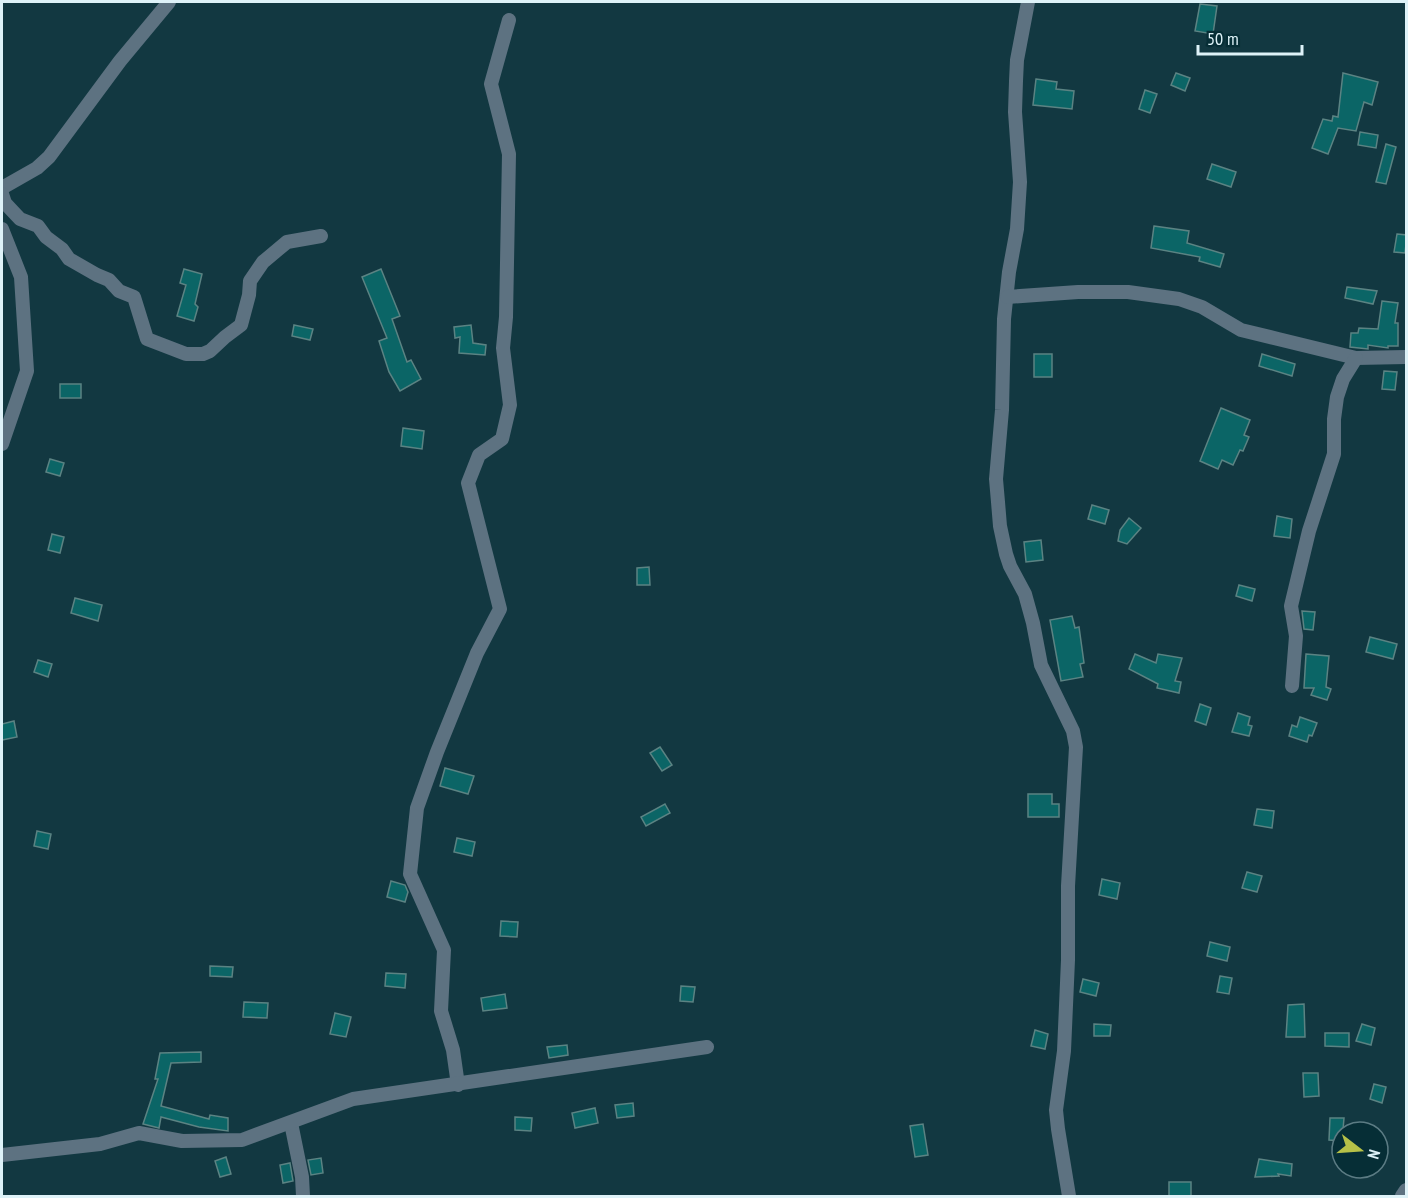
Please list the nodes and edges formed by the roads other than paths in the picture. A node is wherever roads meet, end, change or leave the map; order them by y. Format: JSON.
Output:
{"nodes":[{"id":1,"x":170,"y":2,"type":"edge"},
{"id":2,"x":1029,"y":2,"type":"edge"},
{"id":3,"x":509,"y":20,"type":"dead end"},
{"id":4,"x":2,"y":188,"type":"edge"},
{"id":5,"x":2,"y":194,"type":"edge"},
{"id":6,"x":2,"y":229,"type":"edge"},
{"id":7,"x":321,"y":236,"type":"dead end"},
{"id":8,"x":1007,"y":297,"type":"junction"},
{"id":9,"x":1407,"y":357,"type":"edge"},
{"id":10,"x":1356,"y":358,"type":"junction"},
{"id":11,"x":2,"y":444,"type":"edge"},
{"id":12,"x":1292,"y":686,"type":"dead end"},
{"id":13,"x":707,"y":1047,"type":"dead end"},
{"id":14,"x":458,"y":1085,"type":"junction"},
{"id":15,"x":291,"y":1123,"type":"junction"},
{"id":16,"x":2,"y":1155,"type":"edge"},
{"id":17,"x":1407,"y":1190,"type":"edge"},
{"id":18,"x":303,"y":1197,"type":"edge"},
{"id":19,"x":1069,"y":1197,"type":"edge"},
{"id":20,"x":1402,"y":1197,"type":"edge"}],
"edges":[{"from":1,"to":4,"type":"street"},
{"from":2,"to":8,"type":"street"},
{"from":3,"to":14,"type":"street"},
{"from":5,"to":7,"type":"street"},
{"from":6,"to":11,"type":"street"},
{"from":8,"to":10,"type":"street"},
{"from":8,"to":19,"type":"street"},
{"from":9,"to":10,"type":"street"},
{"from":10,"to":12,"type":"street"},
{"from":13,"to":14,"type":"street"},
{"from":14,"to":15,"type":"street"},
{"from":15,"to":16,"type":"street"},
{"from":15,"to":18,"type":"street"},
{"from":17,"to":20,"type":"street"}]}
